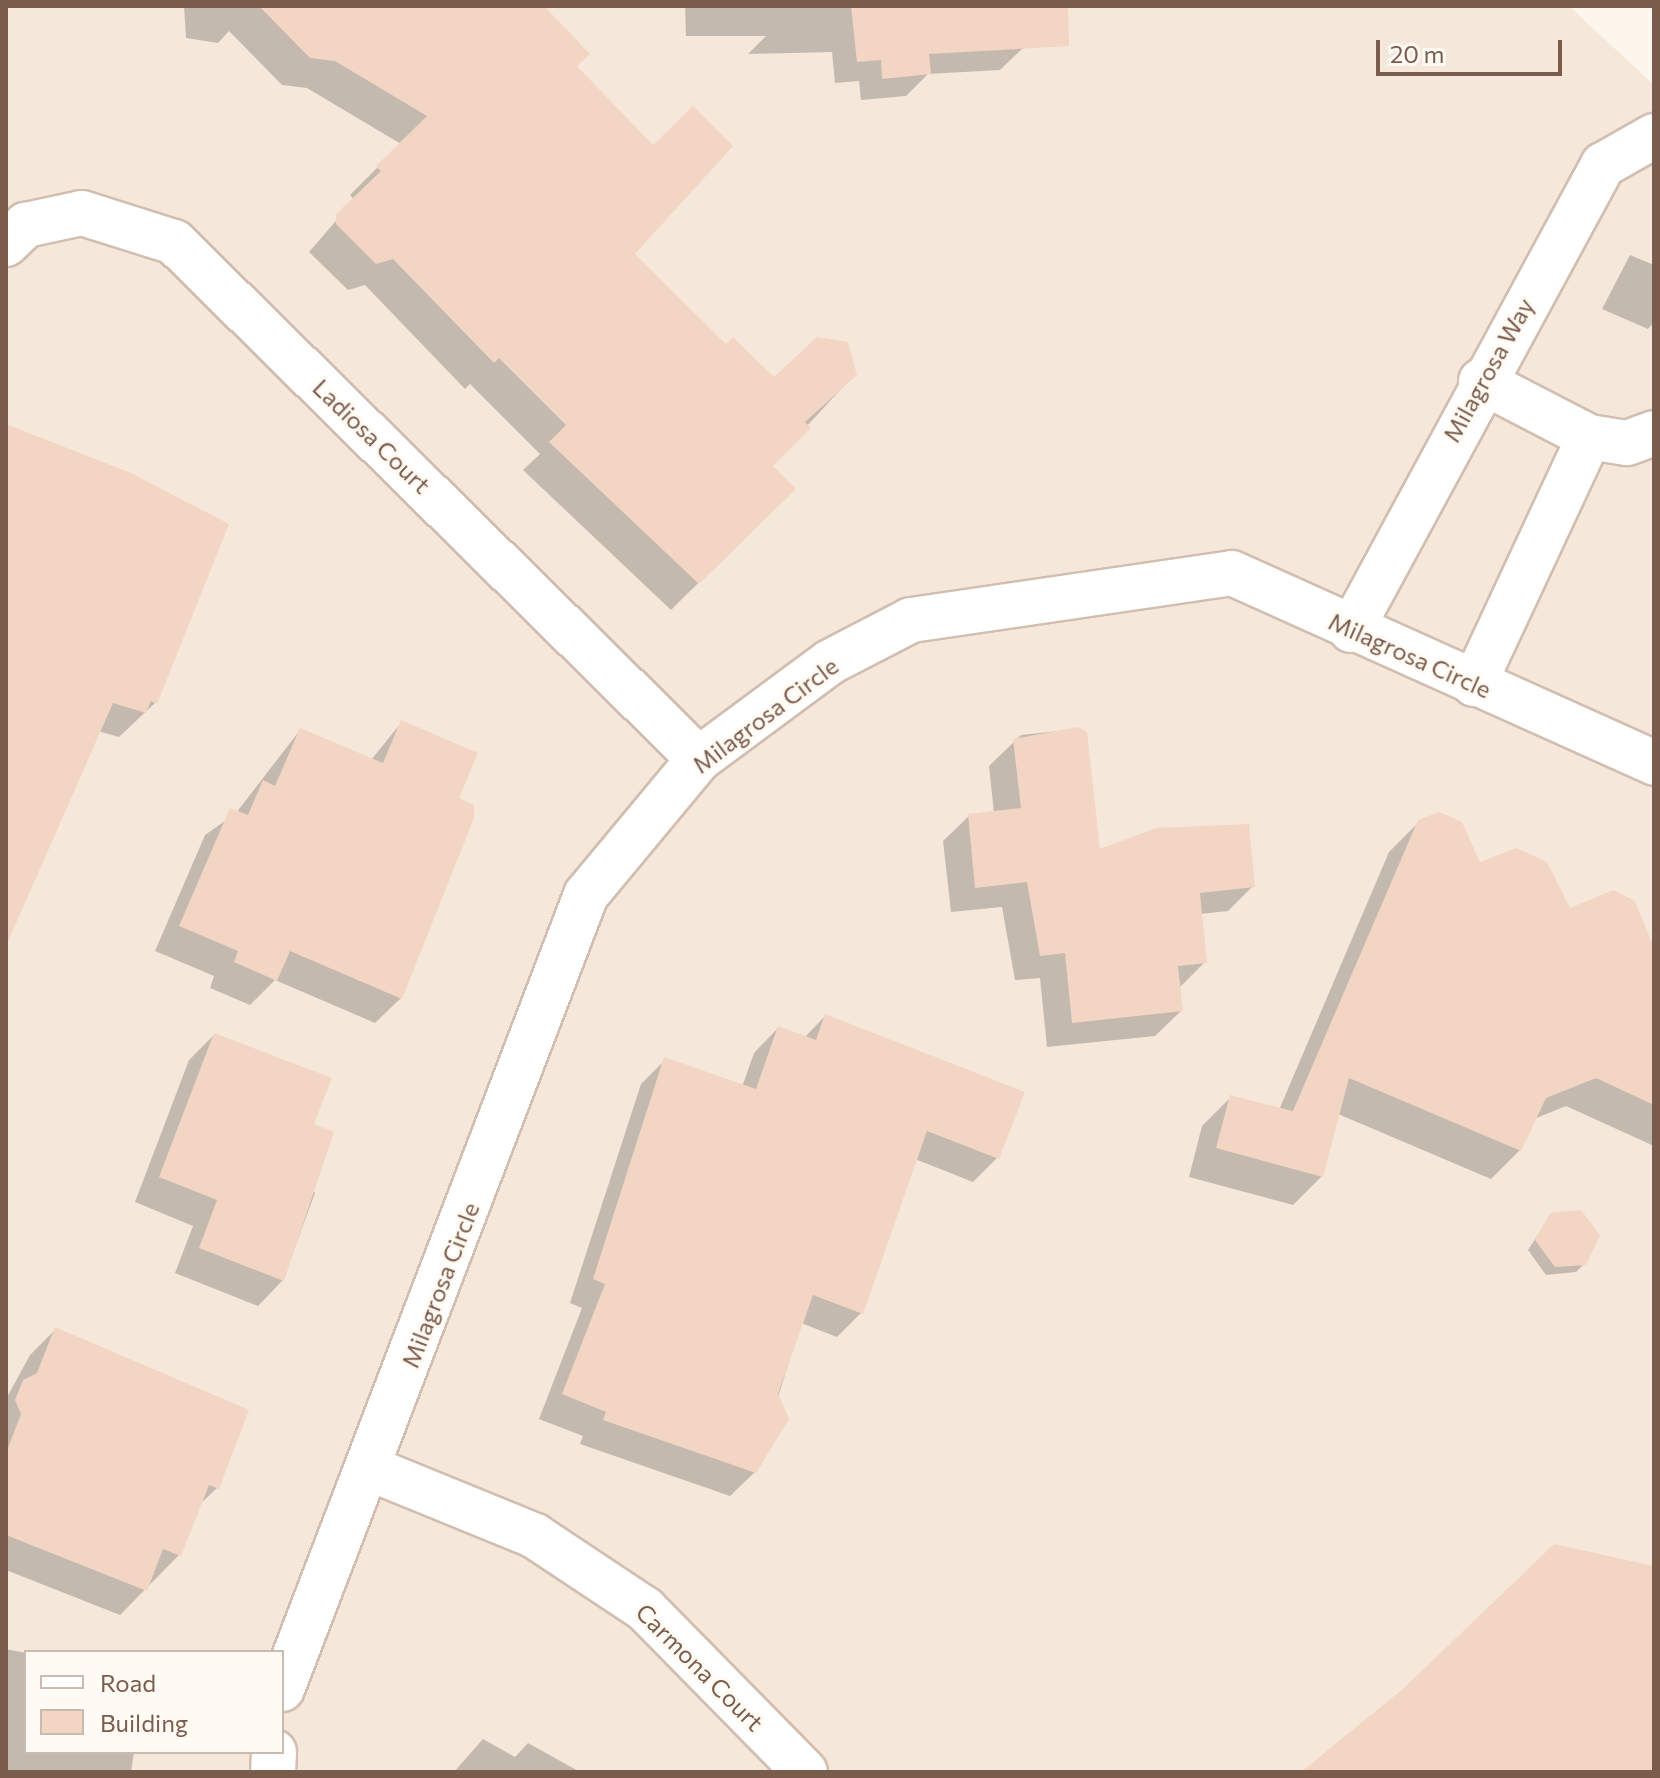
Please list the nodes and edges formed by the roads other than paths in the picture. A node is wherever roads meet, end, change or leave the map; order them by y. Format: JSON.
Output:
{"nodes":[{"id":1,"x":1654,"y":136,"type":"edge"},
{"id":2,"x":6,"y":244,"type":"edge"},
{"id":3,"x":1481,"y":381,"type":"junction"},
{"id":4,"x":1654,"y":433,"type":"edge"},
{"id":5,"x":1589,"y":437,"type":"junction"},
{"id":6,"x":1351,"y":630,"type":"junction"},
{"id":7,"x":1474,"y":684,"type":"junction"},
{"id":8,"x":699,"y":759,"type":"junction"},
{"id":9,"x":1654,"y":763,"type":"edge"},
{"id":10,"x":371,"y":1469,"type":"junction"},
{"id":11,"x":284,"y":1684,"type":"edge"},
{"id":12,"x":805,"y":1772,"type":"edge"}],
"edges":[{"from":1,"to":3,"type":"street","name":"Milagrosa Way"},
{"from":2,"to":8,"type":"street","name":"Ladiosa Court"},
{"from":3,"to":5,"type":"street"},
{"from":3,"to":6,"type":"street","name":"Milagrosa Way"},
{"from":4,"to":5,"type":"street"},
{"from":5,"to":7,"type":"street"},
{"from":6,"to":7,"type":"street","name":"Milagrosa Circle"},
{"from":6,"to":8,"type":"street","name":"Milagrosa Circle"},
{"from":7,"to":9,"type":"street","name":"Milagrosa Circle"},
{"from":8,"to":10,"type":"street","name":"Milagrosa Circle"},
{"from":10,"to":11,"type":"street","name":"Milagrosa Circle"},
{"from":10,"to":12,"type":"street","name":"Carmona Court"}]}
